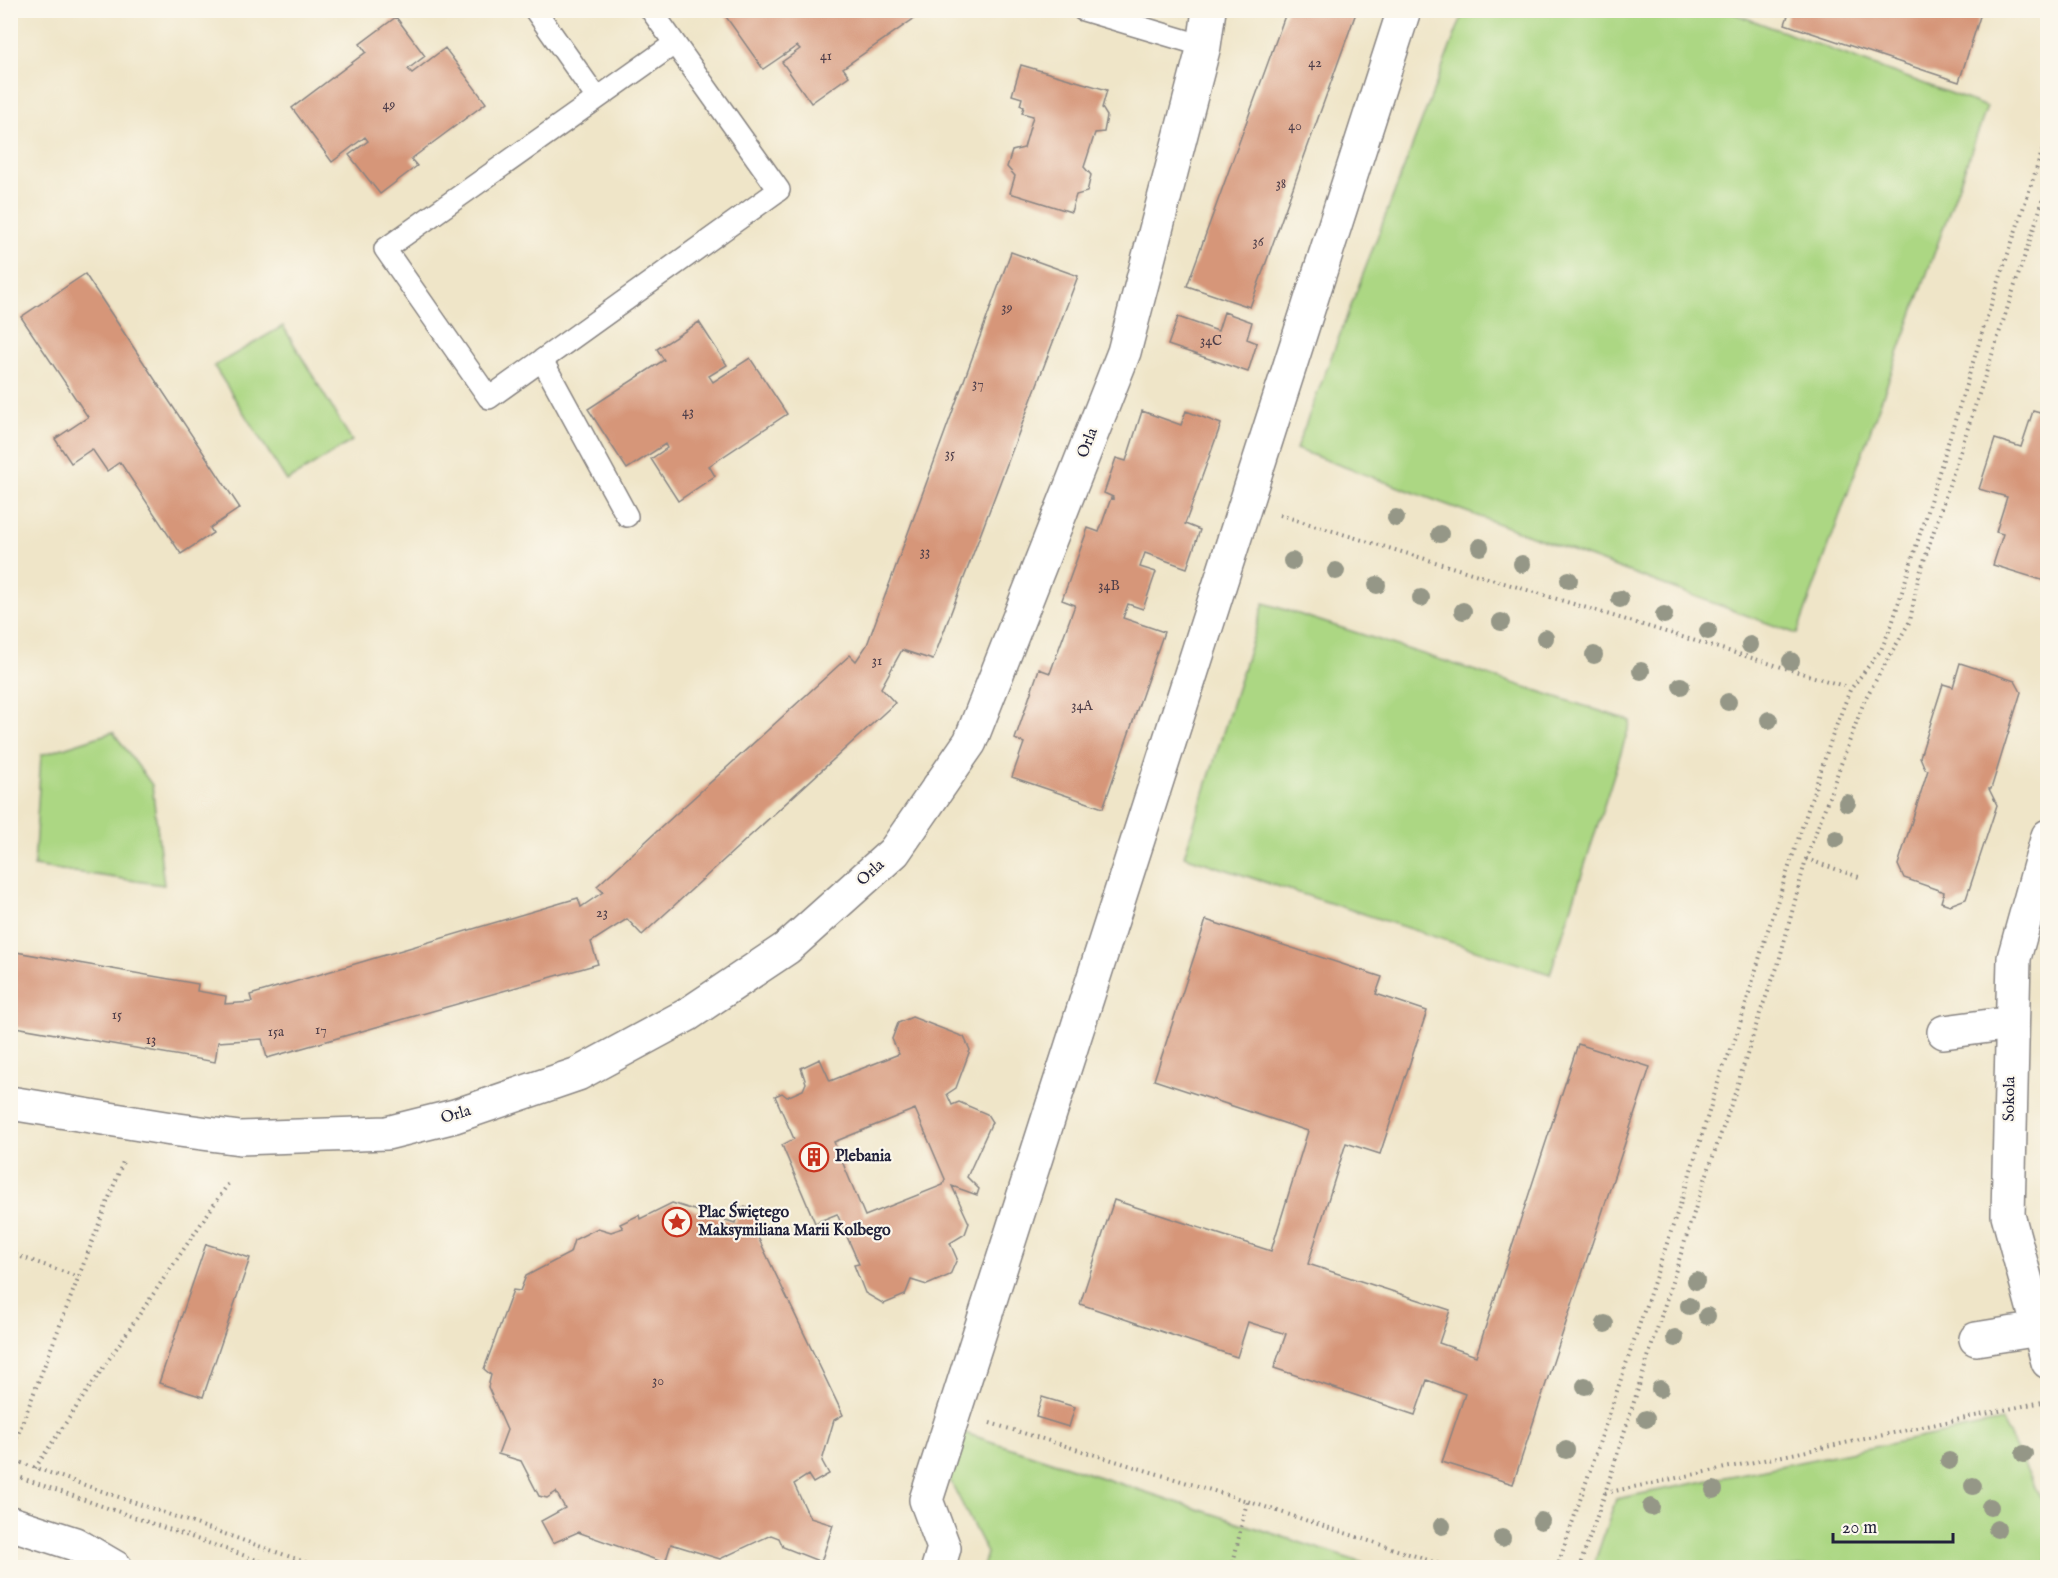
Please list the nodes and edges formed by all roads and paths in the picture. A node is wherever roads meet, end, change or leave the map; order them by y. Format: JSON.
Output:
{"nodes":[{"id":1,"x":535,"y":10,"type":"edge"},
{"id":2,"x":651,"y":10,"type":"edge"},
{"id":3,"x":1083,"y":10,"type":"edge"},
{"id":4,"x":1209,"y":10,"type":"edge"},
{"id":5,"x":1404,"y":10,"type":"edge"},
{"id":6,"x":674,"y":44,"type":"junction"},
{"id":7,"x":1204,"y":46,"type":"junction"},
{"id":8,"x":597,"y":98,"type":"junction"},
{"id":9,"x":2048,"y":134,"type":"edge"},
{"id":10,"x":2048,"y":185,"type":"edge"},
{"id":11,"x":542,"y":360,"type":"junction"},
{"id":12,"x":1245,"y":504,"type":"junction"},
{"id":13,"x":627,"y":516,"type":"dead end"},
{"id":14,"x":1844,"y":686,"type":"dead end"},
{"id":15,"x":1859,"y":695,"type":"dead end"},
{"id":16,"x":1865,"y":699,"type":"junction"},
{"id":17,"x":2048,"y":836,"type":"edge"},
{"id":18,"x":1806,"y":859,"type":"junction"},
{"id":19,"x":1859,"y":877,"type":"dead end"},
{"id":20,"x":2012,"y":1023,"type":"junction"},
{"id":21,"x":1944,"y":1032,"type":"dead end"},
{"id":22,"x":10,"y":1103,"type":"edge"},
{"id":23,"x":125,"y":1156,"type":"dead end"},
{"id":24,"x":228,"y":1184,"type":"dead end"},
{"id":25,"x":10,"y":1253,"type":"edge"},
{"id":26,"x":78,"y":1277,"type":"junction"},
{"id":27,"x":2039,"y":1329,"type":"junction"},
{"id":28,"x":1976,"y":1339,"type":"dead end"},
{"id":29,"x":2048,"y":1362,"type":"edge"},
{"id":30,"x":2048,"y":1401,"type":"edge"},
{"id":31,"x":955,"y":1412,"type":"junction"},
{"id":32,"x":12,"y":1459,"type":"edge"},
{"id":33,"x":35,"y":1468,"type":"junction"},
{"id":34,"x":10,"y":1474,"type":"edge"},
{"id":35,"x":1605,"y":1493,"type":"junction"},
{"id":36,"x":1246,"y":1501,"type":"junction"},
{"id":37,"x":10,"y":1523,"type":"edge"},
{"id":38,"x":116,"y":1568,"type":"edge"},
{"id":39,"x":280,"y":1568,"type":"edge"},
{"id":40,"x":322,"y":1568,"type":"edge"},
{"id":41,"x":938,"y":1568,"type":"edge"},
{"id":42,"x":1232,"y":1568,"type":"edge"},
{"id":43,"x":1452,"y":1568,"type":"edge"},
{"id":44,"x":1557,"y":1568,"type":"edge"},
{"id":45,"x":1579,"y":1568,"type":"edge"}],
"edges":[{"from":1,"to":8,"type":"lane"},
{"from":2,"to":6,"type":"lane"},
{"from":3,"to":7,"type":"lane"},
{"from":4,"to":7,"type":"street","name":"Orla"},
{"from":5,"to":12,"type":"street"},
{"from":6,"to":8,"type":"lane"},
{"from":6,"to":11,"type":"lane"},
{"from":7,"to":22,"type":"street","name":"Orla"},
{"from":8,"to":11,"type":"lane"},
{"from":9,"to":44,"type":"path"},
{"from":10,"to":16,"type":"path"},
{"from":11,"to":13,"type":"lane"},
{"from":12,"to":14,"type":"path"},
{"from":12,"to":31,"type":"street"},
{"from":15,"to":16,"type":"path"},
{"from":16,"to":18,"type":"path"},
{"from":17,"to":20,"type":"street","name":"Sokola"},
{"from":18,"to":19,"type":"path"},
{"from":18,"to":35,"type":"path"},
{"from":20,"to":21,"type":"street"},
{"from":20,"to":27,"type":"street","name":"Sokola"},
{"from":23,"to":26,"type":"path"},
{"from":24,"to":33,"type":"path"},
{"from":25,"to":26,"type":"path"},
{"from":26,"to":32,"type":"path"},
{"from":27,"to":28,"type":"street"},
{"from":27,"to":29,"type":"street","name":"Sokola"},
{"from":30,"to":35,"type":"path"},
{"from":31,"to":36,"type":"path"},
{"from":31,"to":41,"type":"street"},
{"from":32,"to":33,"type":"path"},
{"from":32,"to":34,"type":"path"},
{"from":33,"to":40,"type":"path"},
{"from":34,"to":39,"type":"path"},
{"from":35,"to":45,"type":"path"},
{"from":36,"to":42,"type":"path"},
{"from":36,"to":43,"type":"path"},
{"from":37,"to":38,"type":"street"}]}
